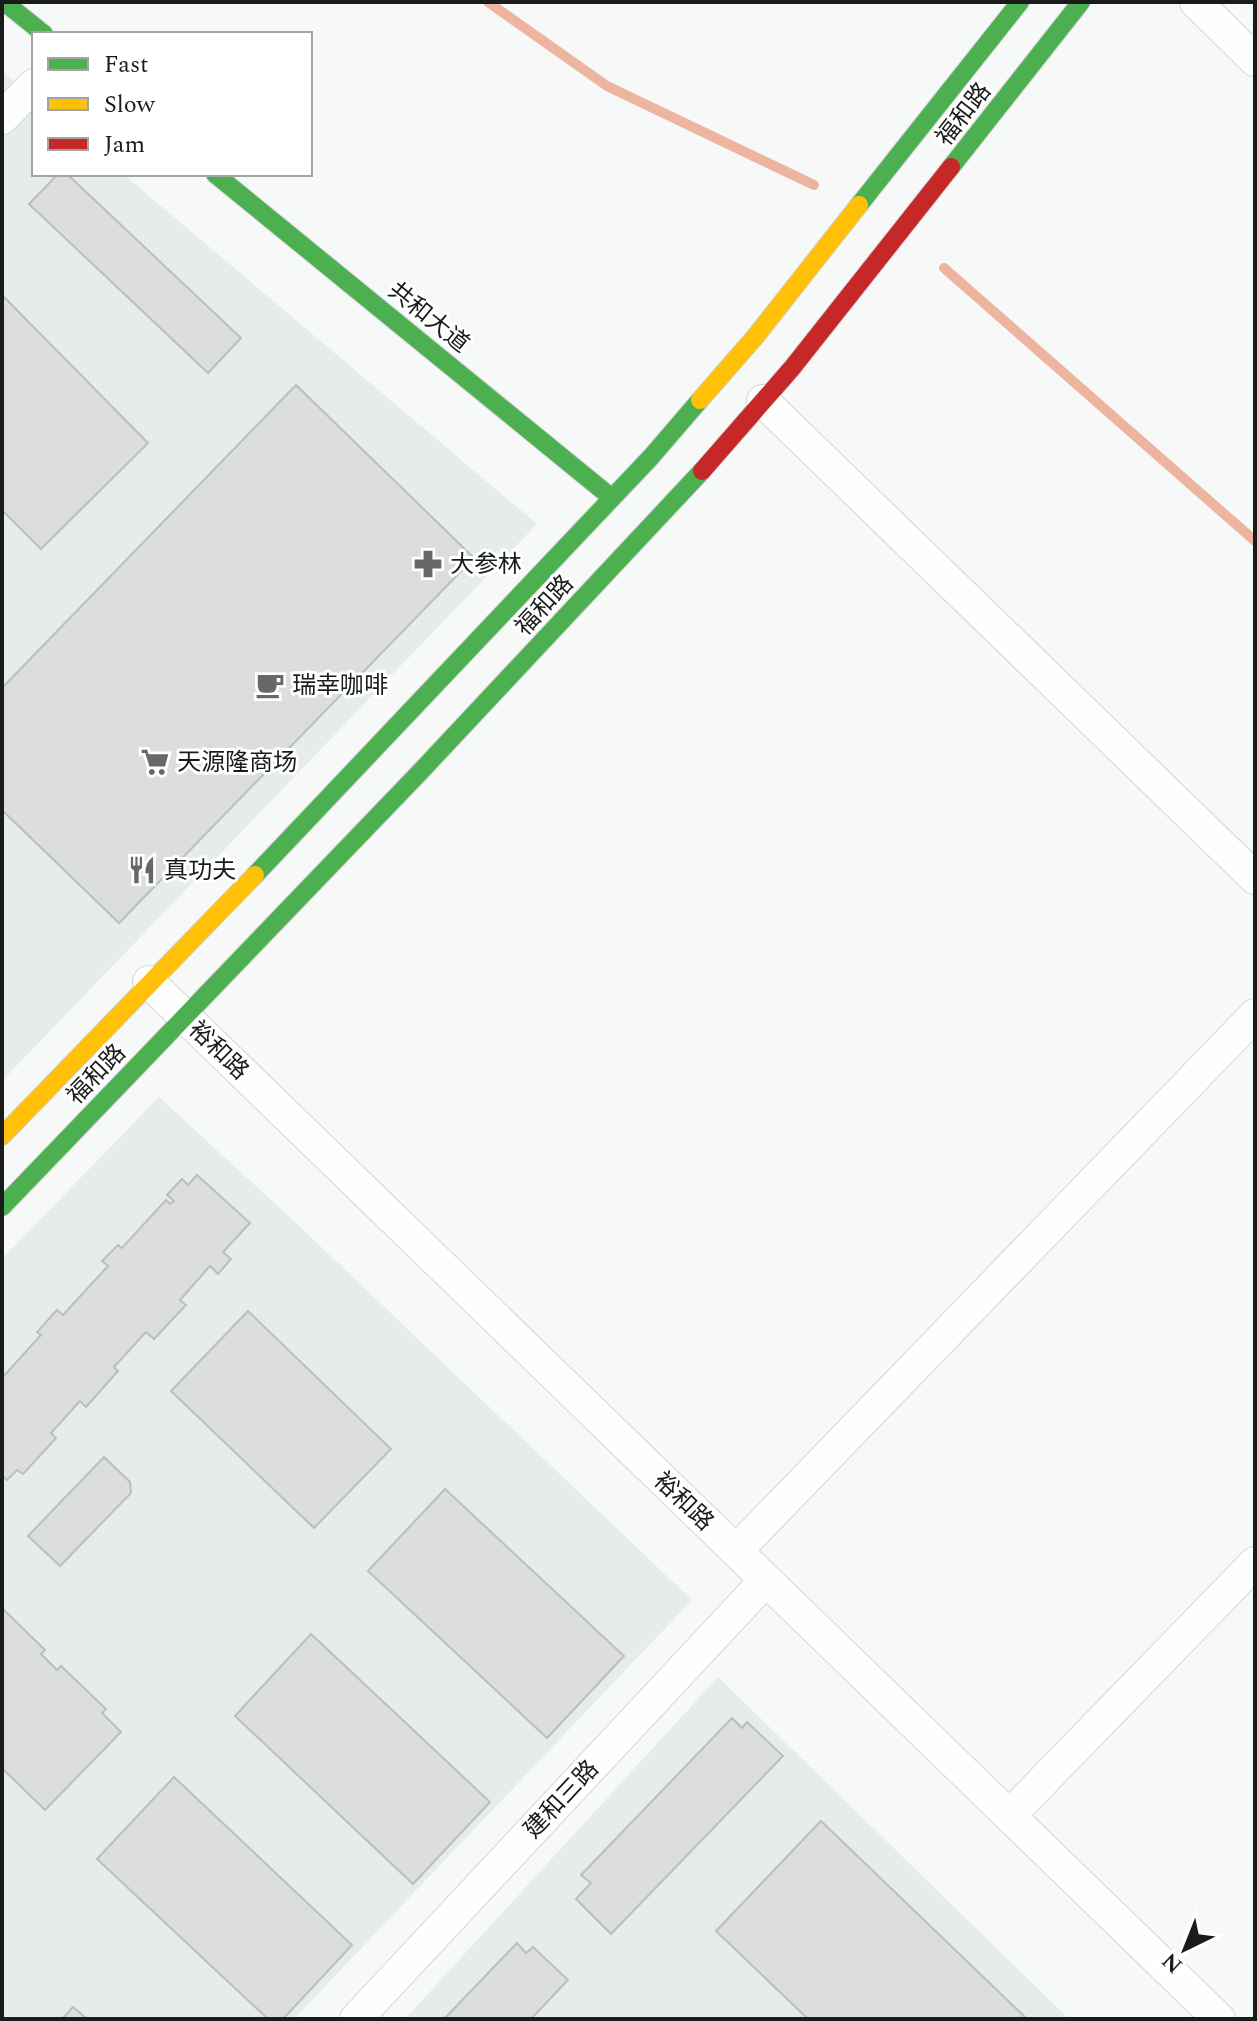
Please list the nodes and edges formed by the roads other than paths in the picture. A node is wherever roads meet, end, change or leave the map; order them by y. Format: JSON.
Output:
{"nodes":[{"id":1,"x":4,"y":2,"type":"edge"},
{"id":2,"x":1020,"y":2,"type":"edge"},
{"id":3,"x":1081,"y":2,"type":"edge"},
{"id":4,"x":1196,"y":2,"type":"edge"},
{"id":5,"x":42,"y":32,"type":"edge"},
{"id":6,"x":1255,"y":60,"type":"edge"},
{"id":7,"x":32,"y":87,"type":"edge"},
{"id":8,"x":2,"y":118,"type":"edge"},
{"id":9,"x":217,"y":176,"type":"edge"},
{"id":10,"x":763,"y":401,"type":"junction"},
{"id":11,"x":612,"y":498,"type":"junction"},
{"id":12,"x":1255,"y":878,"type":"edge"},
{"id":13,"x":149,"y":982,"type":"junction"},
{"id":14,"x":1255,"y":1015,"type":"edge"},
{"id":15,"x":184,"y":1017,"type":"junction"},
{"id":16,"x":2,"y":1136,"type":"edge"},
{"id":17,"x":2,"y":1207,"type":"edge"},
{"id":18,"x":736,"y":1551,"type":"junction"},
{"id":19,"x":1255,"y":1563,"type":"edge"},
{"id":20,"x":766,"y":1580,"type":"junction"},
{"id":21,"x":1009,"y":1816,"type":"junction"},
{"id":22,"x":356,"y":2019,"type":"edge"},
{"id":23,"x":1219,"y":2019,"type":"edge"}],
"edges":[{"from":1,"to":5,"type":"main road"},
{"from":2,"to":11,"type":"main road","name":"福和路"},
{"from":3,"to":10,"type":"main road","name":"福和路"},
{"from":4,"to":6,"type":"street"},
{"from":7,"to":8,"type":"street"},
{"from":9,"to":11,"type":"main road","name":"共和大道"},
{"from":10,"to":12,"type":"street"},
{"from":10,"to":15,"type":"main road","name":"福和路"},
{"from":11,"to":13,"type":"main road","name":"福和路"},
{"from":13,"to":15,"type":"street","name":"裕和路"},
{"from":13,"to":16,"type":"main road","name":"福和路"},
{"from":14,"to":18,"type":"street"},
{"from":15,"to":17,"type":"main road","name":"福和路"},
{"from":15,"to":18,"type":"street","name":"裕和路"},
{"from":18,"to":20,"type":"street","name":"裕和路"},
{"from":19,"to":21,"type":"street"},
{"from":20,"to":21,"type":"street","name":"裕和路"},
{"from":20,"to":22,"type":"street","name":"建和三路"},
{"from":21,"to":23,"type":"street","name":"裕和路"}]}
